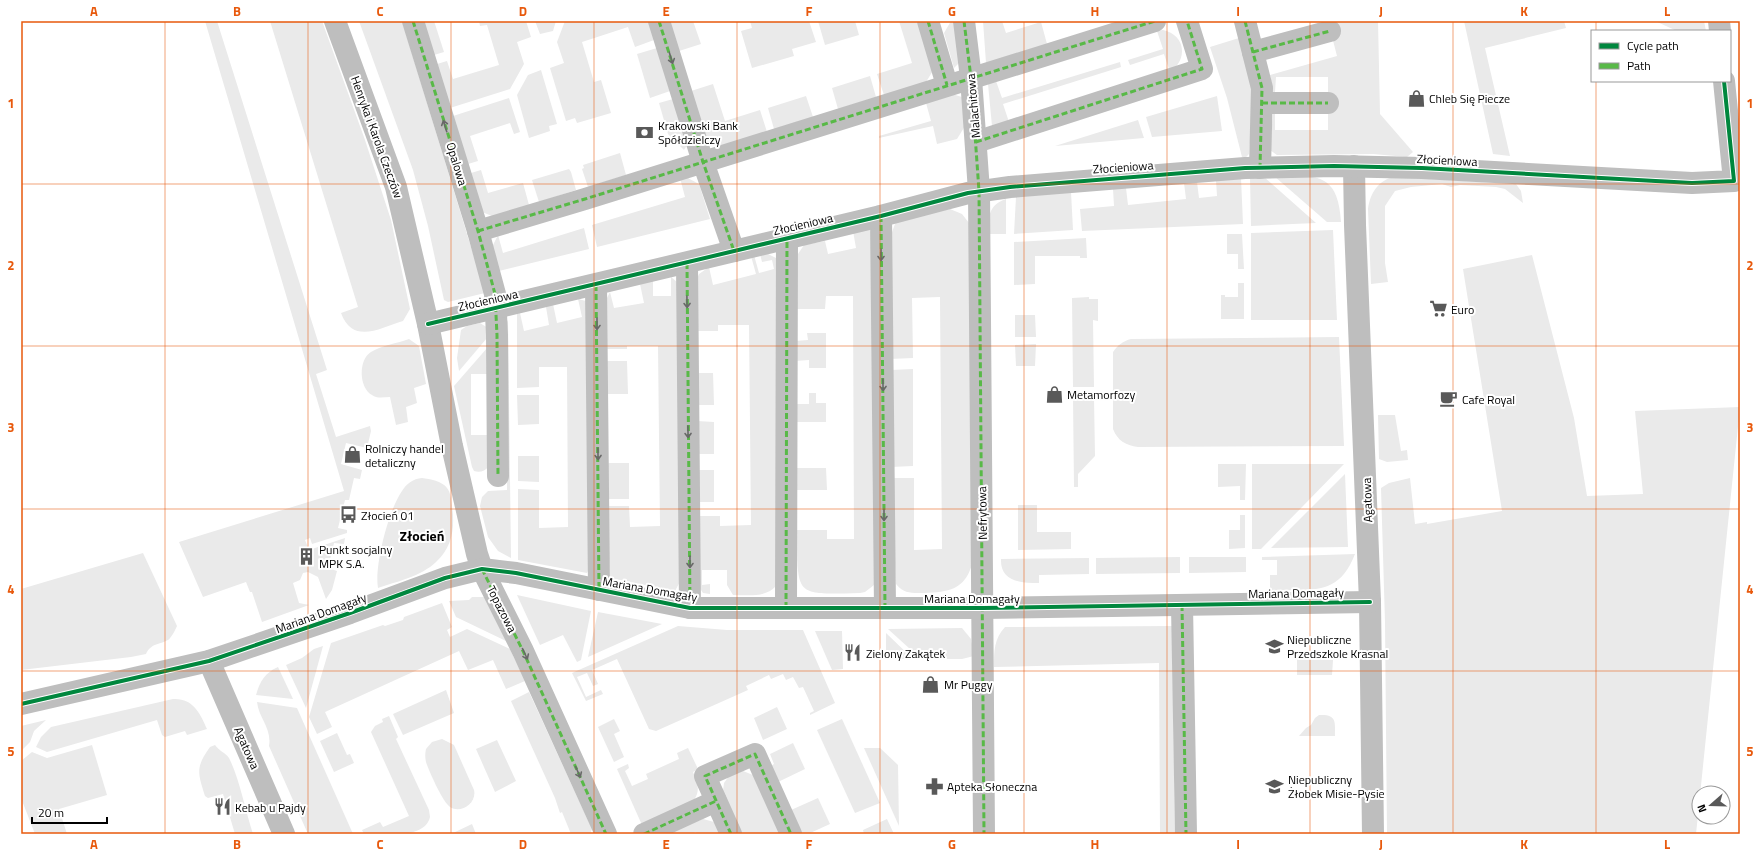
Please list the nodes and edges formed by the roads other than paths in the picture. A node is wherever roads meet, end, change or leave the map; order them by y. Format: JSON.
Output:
{"nodes":[{"id":1,"x":335,"y":21,"type":"edge"},
{"id":2,"x":413,"y":21,"type":"edge"},
{"id":3,"x":660,"y":21,"type":"edge"},
{"id":4,"x":928,"y":21,"type":"edge"},
{"id":5,"x":964,"y":21,"type":"edge"},
{"id":6,"x":1155,"y":21,"type":"edge"},
{"id":7,"x":1187,"y":21,"type":"edge"},
{"id":8,"x":1245,"y":21,"type":"edge"},
{"id":9,"x":1330,"y":31,"type":"dead end"},
{"id":10,"x":1253,"y":52,"type":"junction"},
{"id":11,"x":971,"y":78,"type":"junction"},
{"id":12,"x":1724,"y":82,"type":"edge"},
{"id":13,"x":947,"y":85,"type":"junction"},
{"id":14,"x":1262,"y":103,"type":"junction"},
{"id":15,"x":1328,"y":104,"type":"dead end"},
{"id":16,"x":976,"y":142,"type":"junction"},
{"id":17,"x":703,"y":162,"type":"junction"},
{"id":18,"x":1354,"y":166,"type":"junction"},
{"id":19,"x":1260,"y":168,"type":"junction"},
{"id":20,"x":979,"y":191,"type":"junction"},
{"id":21,"x":881,"y":216,"type":"junction"},
{"id":22,"x":478,"y":231,"type":"junction"},
{"id":23,"x":787,"y":238,"type":"junction"},
{"id":24,"x":734,"y":251,"type":"junction"},
{"id":25,"x":687,"y":263,"type":"junction"},
{"id":26,"x":596,"y":285,"type":"junction"},
{"id":27,"x":496,"y":309,"type":"junction"},
{"id":28,"x":428,"y":324,"type":"junction"},
{"id":29,"x":498,"y":476,"type":"dead end"},
{"id":30,"x":482,"y":569,"type":"junction"},
{"id":31,"x":599,"y":590,"type":"junction"},
{"id":32,"x":1370,"y":602,"type":"junction"},
{"id":33,"x":1182,"y":605,"type":"junction"},
{"id":34,"x":690,"y":608,"type":"junction"},
{"id":35,"x":786,"y":608,"type":"junction"},
{"id":36,"x":885,"y":608,"type":"junction"},
{"id":37,"x":983,"y":608,"type":"junction"},
{"id":38,"x":209,"y":661,"type":"junction"},
{"id":39,"x":21,"y":704,"type":"edge"},
{"id":40,"x":716,"y":801,"type":"junction"},
{"id":41,"x":284,"y":834,"type":"edge"},
{"id":42,"x":606,"y":834,"type":"edge"},
{"id":43,"x":644,"y":834,"type":"edge"},
{"id":44,"x":731,"y":834,"type":"edge"},
{"id":45,"x":791,"y":834,"type":"edge"},
{"id":46,"x":984,"y":834,"type":"edge"},
{"id":47,"x":1186,"y":834,"type":"edge"},
{"id":48,"x":1373,"y":834,"type":"edge"}],
"edges":[{"from":1,"to":28,"type":"street","name":"Henryka i Karola Czeczów"},
{"from":22,"to":2,"type":"street","name":"Opalowa","one_way":true},
{"from":3,"to":17,"type":"street","one_way":true},
{"from":4,"to":13,"type":"street"},
{"from":5,"to":11,"type":"street","name":"Malachitowa"},
{"from":6,"to":11,"type":"street"},
{"from":7,"to":16,"type":"street"},
{"from":8,"to":10,"type":"street"},
{"from":9,"to":10,"type":"street"},
{"from":10,"to":14,"type":"street"},
{"from":11,"to":13,"type":"street"},
{"from":11,"to":16,"type":"street","name":"Malachitowa"},
{"from":12,"to":18,"type":"street","name":"Złocieniowa"},
{"from":13,"to":17,"type":"street"},
{"from":14,"to":15,"type":"street"},
{"from":14,"to":19,"type":"street"},
{"from":16,"to":20,"type":"street","name":"Malachitowa"},
{"from":17,"to":22,"type":"street"},
{"from":17,"to":24,"type":"street"},
{"from":18,"to":19,"type":"street","name":"Złocieniowa"},
{"from":18,"to":32,"type":"street","name":"Agatowa"},
{"from":19,"to":20,"type":"street","name":"Złocieniowa"},
{"from":20,"to":21,"type":"street","name":"Złocieniowa"},
{"from":20,"to":37,"type":"street","name":"Nefrytowa"},
{"from":21,"to":23,"type":"street","name":"Złocieniowa"},
{"from":21,"to":36,"type":"street","one_way":true},
{"from":22,"to":27,"type":"street","name":"Opalowa"},
{"from":23,"to":24,"type":"street","name":"Złocieniowa"},
{"from":23,"to":35,"type":"street"},
{"from":24,"to":25,"type":"street","name":"Złocieniowa"},
{"from":25,"to":26,"type":"street","name":"Złocieniowa"},
{"from":25,"to":34,"type":"street","one_way":true},
{"from":26,"to":27,"type":"street","name":"Złocieniowa"},
{"from":26,"to":31,"type":"street","one_way":true},
{"from":27,"to":28,"type":"street","name":"Złocieniowa"},
{"from":27,"to":29,"type":"street","name":"Opalowa"},
{"from":28,"to":30,"type":"street","name":"Topazowa"},
{"from":30,"to":31,"type":"street","name":"Mariana Domagały"},
{"from":30,"to":38,"type":"street","name":"Mariana Domagały"},
{"from":30,"to":42,"type":"street","name":"Topazowa","one_way":true},
{"from":31,"to":34,"type":"street","name":"Mariana Domagały"},
{"from":32,"to":33,"type":"street","name":"Mariana Domagały"},
{"from":32,"to":48,"type":"street","name":"Agatowa"},
{"from":33,"to":37,"type":"street","name":"Mariana Domagały"},
{"from":33,"to":47,"type":"street"},
{"from":34,"to":35,"type":"street","name":"Mariana Domagały"},
{"from":35,"to":36,"type":"street","name":"Mariana Domagały"},
{"from":36,"to":37,"type":"street","name":"Mariana Domagały"},
{"from":37,"to":46,"type":"street","name":"Nefrytowa"},
{"from":38,"to":39,"type":"street","name":"Mariana Domagały"},
{"from":38,"to":41,"type":"street","name":"Agatowa"},
{"from":40,"to":43,"type":"street"},
{"from":40,"to":44,"type":"street"},
{"from":40,"to":45,"type":"street"}]}
